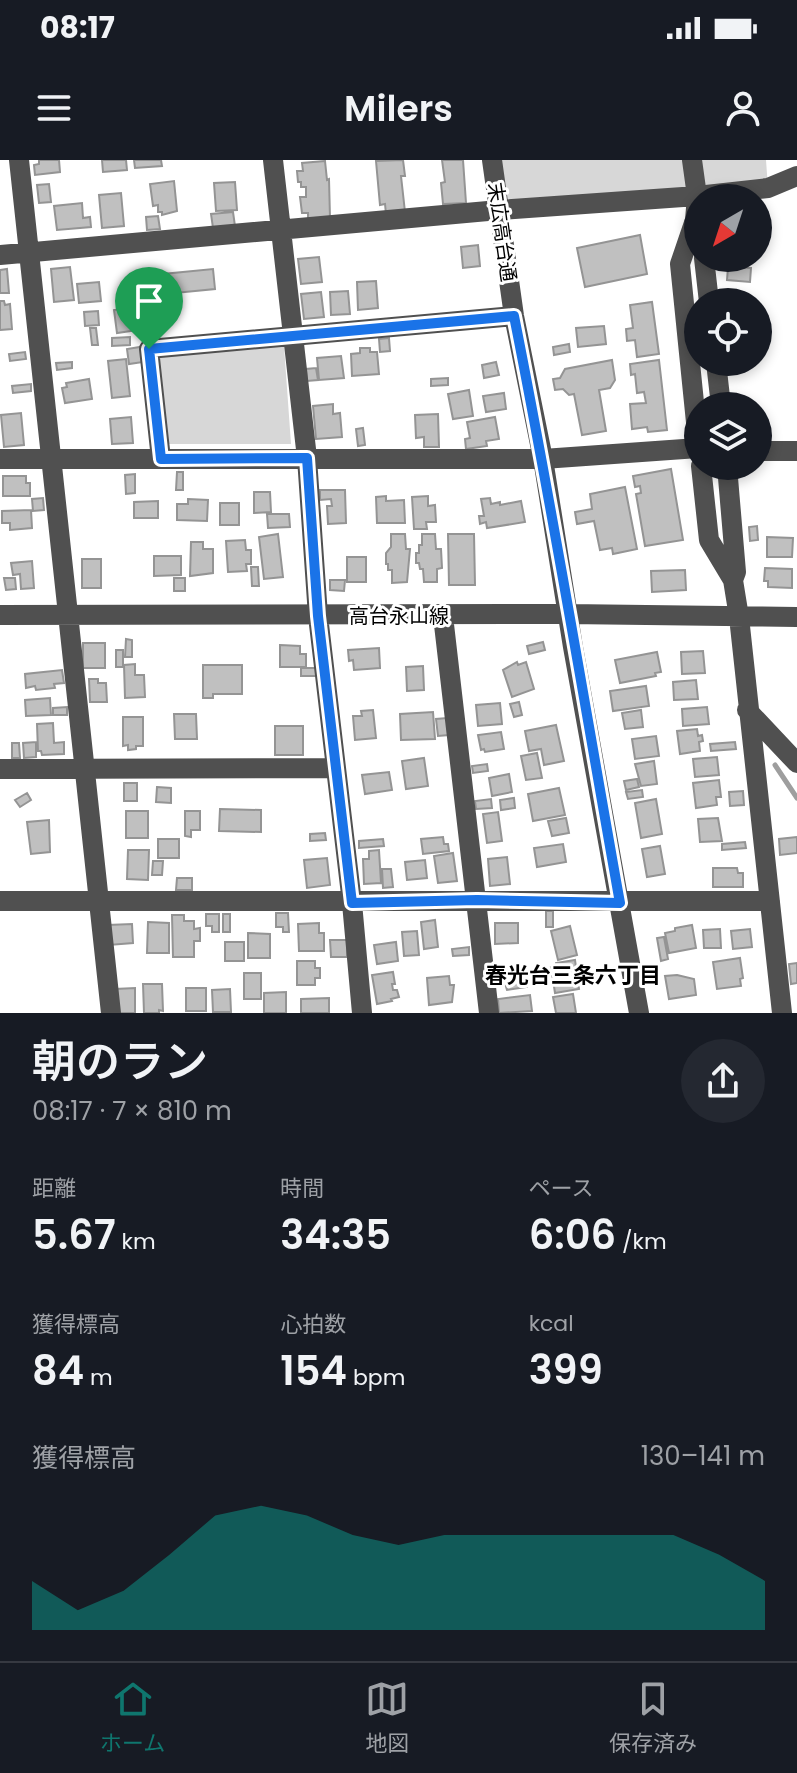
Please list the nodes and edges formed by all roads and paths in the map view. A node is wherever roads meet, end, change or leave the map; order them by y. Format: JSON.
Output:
{"nodes":[{"id":1,"x":19,"y":160,"type":"edge"},
{"id":2,"x":273,"y":160,"type":"edge"},
{"id":3,"x":492,"y":160,"type":"edge"},
{"id":4,"x":692,"y":160,"type":"edge"},
{"id":5,"x":797,"y":176,"type":"edge"},
{"id":6,"x":695,"y":184,"type":"edge"},
{"id":7,"x":772,"y":186,"type":"edge"},
{"id":8,"x":684,"y":197,"type":"edge"},
{"id":9,"x":499,"y":210,"type":"junction"},
{"id":10,"x":280,"y":229,"type":"junction"},
{"id":11,"x":30,"y":251,"type":"junction"},
{"id":12,"x":684,"y":254,"type":"edge"},
{"id":13,"x":0,"y":255,"type":"edge"},
{"id":14,"x":514,"y":316,"type":"junction"},
{"id":15,"x":292,"y":337,"type":"junction"},
{"id":16,"x":693,"y":392,"type":"edge"},
{"id":17,"x":684,"y":446,"type":"edge"},
{"id":18,"x":772,"y":451,"type":"edge"},
{"id":19,"x":797,"y":451,"type":"edge"},
{"id":20,"x":307,"y":458,"type":"junction"},
{"id":21,"x":0,"y":459,"type":"edge"},
{"id":22,"x":51,"y":459,"type":"junction"},
{"id":23,"x":161,"y":459,"type":"junction"},
{"id":24,"x":543,"y":459,"type":"junction"},
{"id":25,"x":703,"y":480,"type":"edge"},
{"id":26,"x":728,"y":480,"type":"edge"},
{"id":27,"x":733,"y":580,"type":"junction"},
{"id":28,"x":568,"y":614,"type":"junction"},
{"id":29,"x":0,"y":615,"type":"edge"},
{"id":30,"x":69,"y":616,"type":"junction"},
{"id":31,"x":318,"y":616,"type":"junction"},
{"id":32,"x":443,"y":616,"type":"junction"},
{"id":33,"x":739,"y":617,"type":"junction"},
{"id":34,"x":797,"y":617,"type":"edge"},
{"id":35,"x":747,"y":710,"type":"junction"},
{"id":36,"x":797,"y":763,"type":"edge"},
{"id":37,"x":336,"y":768,"type":"junction"},
{"id":38,"x":0,"y":769,"type":"edge"},
{"id":39,"x":83,"y":769,"type":"junction"},
{"id":40,"x":99,"y":900,"type":"junction"},
{"id":41,"x":477,"y":900,"type":"junction"},
{"id":42,"x":0,"y":901,"type":"edge"},
{"id":43,"x":770,"y":901,"type":"junction"},
{"id":44,"x":352,"y":903,"type":"junction"},
{"id":45,"x":620,"y":903,"type":"junction"},
{"id":46,"x":111,"y":1013,"type":"edge"},
{"id":47,"x":362,"y":1013,"type":"edge"},
{"id":48,"x":489,"y":1013,"type":"edge"},
{"id":49,"x":639,"y":1013,"type":"edge"},
{"id":50,"x":782,"y":1013,"type":"edge"}],
"edges":[{"from":1,"to":11,"type":"street"},
{"from":2,"to":10,"type":"street"},
{"from":3,"to":9,"type":"street","name":"末広高台通"},
{"from":4,"to":6,"type":"street"},
{"from":5,"to":7,"type":"street"},
{"from":8,"to":9,"type":"street"},
{"from":9,"to":10,"type":"street"},
{"from":9,"to":14,"type":"street","name":"末広高台通"},
{"from":10,"to":11,"type":"street"},
{"from":10,"to":15,"type":"street"},
{"from":11,"to":13,"type":"street"},
{"from":11,"to":22,"type":"street"},
{"from":12,"to":16,"type":"street"},
{"from":14,"to":15,"type":"street"},
{"from":14,"to":24,"type":"street","name":"末広高台通"},
{"from":15,"to":20,"type":"street"},
{"from":15,"to":23,"type":"street"},
{"from":17,"to":24,"type":"street"},
{"from":18,"to":19,"type":"street"},
{"from":20,"to":23,"type":"street"},
{"from":20,"to":24,"type":"street"},
{"from":20,"to":31,"type":"street"},
{"from":21,"to":22,"type":"street"},
{"from":22,"to":23,"type":"street"},
{"from":22,"to":30,"type":"street"},
{"from":24,"to":28,"type":"street","name":"末広高台通"},
{"from":25,"to":27,"type":"street"},
{"from":26,"to":27,"type":"street"},
{"from":27,"to":33,"type":"street"},
{"from":28,"to":32,"type":"street","name":"高台永山線"},
{"from":28,"to":33,"type":"street","name":"高台永山線"},
{"from":28,"to":45,"type":"street","name":"末広高台通"},
{"from":29,"to":30,"type":"street","name":"高台永山線"},
{"from":30,"to":31,"type":"street","name":"高台永山線"},
{"from":30,"to":39,"type":"street"},
{"from":31,"to":32,"type":"street","name":"高台永山線"},
{"from":31,"to":37,"type":"street"},
{"from":32,"to":41,"type":"street"},
{"from":33,"to":34,"type":"street","name":"高台永山線"},
{"from":33,"to":35,"type":"street"},
{"from":35,"to":36,"type":"street"},
{"from":35,"to":43,"type":"street"},
{"from":37,"to":39,"type":"street"},
{"from":37,"to":44,"type":"street"},
{"from":38,"to":39,"type":"street"},
{"from":39,"to":40,"type":"street"},
{"from":40,"to":42,"type":"street"},
{"from":40,"to":44,"type":"street"},
{"from":40,"to":46,"type":"street"},
{"from":41,"to":44,"type":"street"},
{"from":41,"to":45,"type":"street"},
{"from":41,"to":48,"type":"street"},
{"from":43,"to":45,"type":"street"},
{"from":43,"to":50,"type":"street"},
{"from":44,"to":47,"type":"street"},
{"from":45,"to":49,"type":"street","name":"末広高台通"}]}
